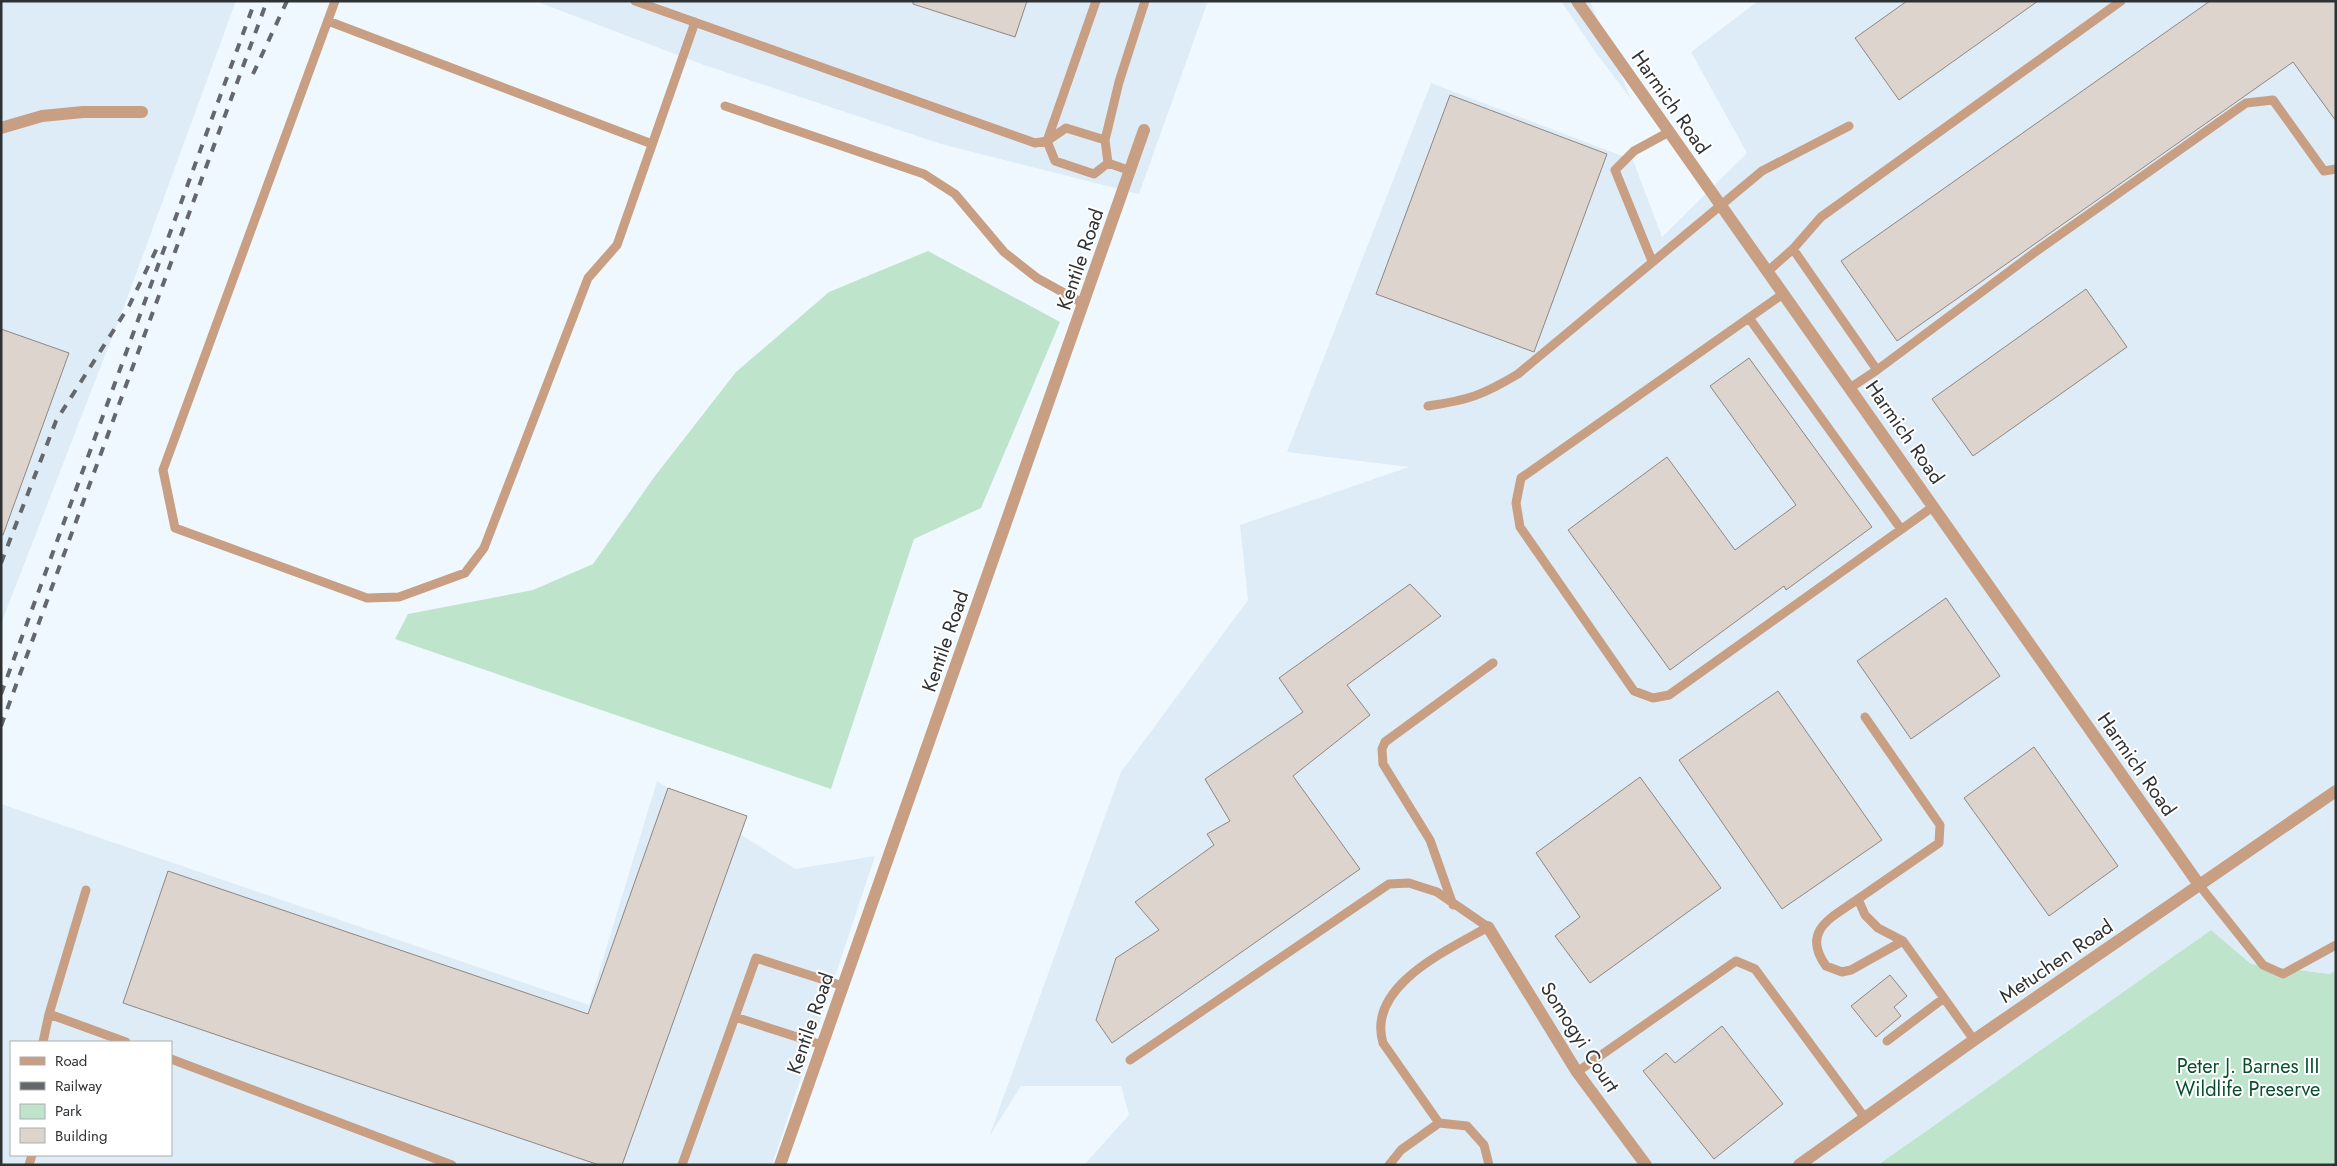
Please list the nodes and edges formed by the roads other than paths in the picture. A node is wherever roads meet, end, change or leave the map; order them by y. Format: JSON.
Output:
{"nodes":[{"id":1,"x":335,"y":1,"type":"edge"},
{"id":2,"x":635,"y":1,"type":"edge"},
{"id":3,"x":1096,"y":1,"type":"edge"},
{"id":4,"x":1145,"y":1,"type":"edge"},
{"id":5,"x":1577,"y":1,"type":"edge"},
{"id":6,"x":2121,"y":1,"type":"edge"},
{"id":7,"x":328,"y":21,"type":"junction"},
{"id":8,"x":695,"y":22,"type":"junction"},
{"id":9,"x":725,"y":106,"type":"dead end"},
{"id":10,"x":142,"y":112,"type":"dead end"},
{"id":11,"x":1849,"y":126,"type":"dead end"},
{"id":12,"x":1,"y":128,"type":"edge"},
{"id":13,"x":1144,"y":130,"type":"dead end"},
{"id":14,"x":1669,"y":132,"type":"junction"},
{"id":15,"x":1105,"y":140,"type":"junction"},
{"id":16,"x":1047,"y":141,"type":"junction"},
{"id":17,"x":652,"y":144,"type":"junction"},
{"id":18,"x":1108,"y":163,"type":"junction"},
{"id":19,"x":2336,"y":169,"type":"edge"},
{"id":20,"x":1131,"y":171,"type":"junction"},
{"id":21,"x":1720,"y":204,"type":"junction"},
{"id":22,"x":1793,"y":250,"type":"junction"},
{"id":23,"x":1652,"y":261,"type":"junction"},
{"id":24,"x":1768,"y":271,"type":"junction"},
{"id":25,"x":1783,"y":294,"type":"junction"},
{"id":26,"x":1084,"y":304,"type":"junction"},
{"id":27,"x":1749,"y":318,"type":"junction"},
{"id":28,"x":1876,"y":370,"type":"junction"},
{"id":29,"x":1850,"y":388,"type":"junction"},
{"id":30,"x":1428,"y":406,"type":"dead end"},
{"id":31,"x":1934,"y":506,"type":"junction"},
{"id":32,"x":1901,"y":529,"type":"junction"},
{"id":33,"x":1493,"y":663,"type":"dead end"},
{"id":34,"x":1865,"y":716,"type":"dead end"},
{"id":35,"x":2336,"y":791,"type":"edge"},
{"id":36,"x":2200,"y":886,"type":"junction"},
{"id":37,"x":86,"y":890,"type":"dead end"},
{"id":38,"x":1858,"y":899,"type":"junction"},
{"id":39,"x":1453,"y":905,"type":"junction"},
{"id":40,"x":1488,"y":927,"type":"junction"},
{"id":41,"x":1903,"y":940,"type":"junction"},
{"id":42,"x":2336,"y":945,"type":"edge"},
{"id":43,"x":843,"y":986,"type":"junction"},
{"id":44,"x":1944,"y":998,"type":"junction"},
{"id":45,"x":49,"y":1014,"type":"junction"},
{"id":46,"x":735,"y":1017,"type":"junction"},
{"id":47,"x":1974,"y":1040,"type":"junction"},
{"id":48,"x":43,"y":1041,"type":"edge"},
{"id":49,"x":123,"y":1041,"type":"edge"},
{"id":50,"x":1887,"y":1041,"type":"dead end"},
{"id":51,"x":822,"y":1046,"type":"junction"},
{"id":52,"x":172,"y":1059,"type":"edge"},
{"id":53,"x":1130,"y":1060,"type":"dead end"},
{"id":54,"x":1577,"y":1072,"type":"junction"},
{"id":55,"x":1865,"y":1118,"type":"junction"},
{"id":56,"x":1439,"y":1122,"type":"junction"},
{"id":57,"x":452,"y":1165,"type":"edge"},
{"id":58,"x":682,"y":1165,"type":"edge"},
{"id":59,"x":780,"y":1165,"type":"edge"},
{"id":60,"x":1389,"y":1165,"type":"edge"},
{"id":61,"x":1489,"y":1165,"type":"edge"},
{"id":62,"x":1646,"y":1165,"type":"edge"},
{"id":63,"x":1799,"y":1165,"type":"edge"}],
"edges":[{"from":1,"to":7,"type":"lane"},
{"from":2,"to":8,"type":"lane"},
{"from":3,"to":16,"type":"lane"},
{"from":4,"to":15,"type":"lane"},
{"from":5,"to":14,"type":"street","name":"Harmich Road"},
{"from":6,"to":22,"type":"lane"},
{"from":7,"to":17,"type":"lane"},
{"from":7,"to":17,"type":"lane"},
{"from":8,"to":16,"type":"lane"},
{"from":8,"to":17,"type":"lane"},
{"from":9,"to":26,"type":"lane"},
{"from":10,"to":12,"type":"street"},
{"from":11,"to":21,"type":"lane"},
{"from":13,"to":20,"type":"street","name":"Kentile Road"},
{"from":14,"to":21,"type":"street","name":"Harmich Road"},
{"from":14,"to":23,"type":"lane"},
{"from":15,"to":16,"type":"lane"},
{"from":15,"to":18,"type":"lane"},
{"from":16,"to":18,"type":"lane"},
{"from":18,"to":20,"type":"lane"},
{"from":19,"to":28,"type":"lane"},
{"from":20,"to":26,"type":"street","name":"Kentile Road"},
{"from":21,"to":23,"type":"lane"},
{"from":21,"to":24,"type":"street","name":"Harmich Road"},
{"from":22,"to":24,"type":"lane"},
{"from":22,"to":28,"type":"lane"},
{"from":23,"to":30,"type":"lane"},
{"from":24,"to":25,"type":"street","name":"Harmich Road"},
{"from":25,"to":27,"type":"lane"},
{"from":25,"to":29,"type":"street","name":"Harmich Road"},
{"from":26,"to":43,"type":"street","name":"Kentile Road"},
{"from":27,"to":32,"type":"lane"},
{"from":27,"to":32,"type":"lane"},
{"from":28,"to":29,"type":"lane"},
{"from":29,"to":31,"type":"street","name":"Harmich Road"},
{"from":31,"to":32,"type":"lane"},
{"from":31,"to":36,"type":"street","name":"Harmich Road"},
{"from":33,"to":39,"type":"lane"},
{"from":34,"to":38,"type":"lane"},
{"from":35,"to":36,"type":"street","name":"Metuchen Road"},
{"from":36,"to":42,"type":"lane"},
{"from":36,"to":47,"type":"street","name":"Metuchen Road"},
{"from":37,"to":45,"type":"lane"},
{"from":38,"to":41,"type":"lane"},
{"from":38,"to":41,"type":"lane"},
{"from":39,"to":40,"type":"lane"},
{"from":39,"to":53,"type":"lane"},
{"from":40,"to":54,"type":"street","name":"Somogyi Court"},
{"from":40,"to":56,"type":"lane"},
{"from":41,"to":44,"type":"lane"},
{"from":43,"to":46,"type":"lane"},
{"from":43,"to":51,"type":"street","name":"Kentile Road"},
{"from":44,"to":47,"type":"lane"},
{"from":44,"to":50,"type":"lane"},
{"from":45,"to":48,"type":"lane"},
{"from":45,"to":49,"type":"lane"},
{"from":46,"to":51,"type":"lane"},
{"from":46,"to":58,"type":"lane"},
{"from":47,"to":55,"type":"street","name":"Metuchen Road"},
{"from":51,"to":59,"type":"street","name":"Kentile Road"},
{"from":52,"to":57,"type":"lane"},
{"from":54,"to":55,"type":"lane"},
{"from":54,"to":62,"type":"street","name":"Somogyi Court"},
{"from":55,"to":63,"type":"street","name":"Metuchen Road"},
{"from":56,"to":60,"type":"lane"},
{"from":56,"to":61,"type":"lane"}]}
